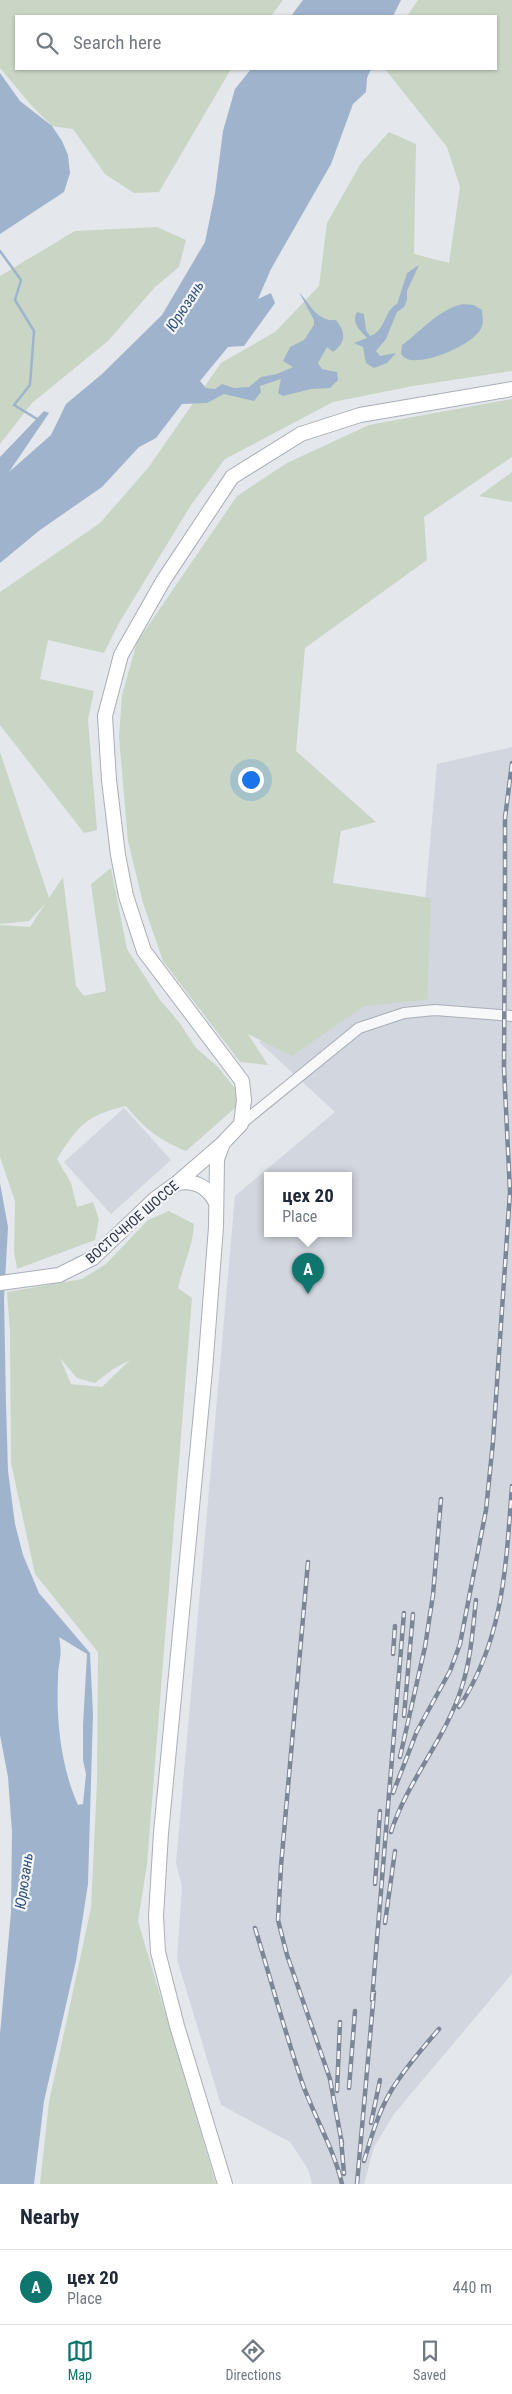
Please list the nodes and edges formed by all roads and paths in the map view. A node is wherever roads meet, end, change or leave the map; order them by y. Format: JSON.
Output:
{"nodes":[{"id":1,"x":512,"y":389,"type":"edge"},
{"id":2,"x":512,"y":1016,"type":"edge"},
{"id":3,"x":241,"y":1124,"type":"junction"},
{"id":4,"x":223,"y":1144,"type":"junction"},
{"id":5,"x":177,"y":1183,"type":"junction"},
{"id":6,"x":215,"y":1201,"type":"junction"},
{"id":7,"x":0,"y":1283,"type":"edge"},
{"id":8,"x":226,"y":2184,"type":"edge"}],
"edges":[{"from":1,"to":3,"type":"main road"},
{"from":2,"to":3,"type":"street"},
{"from":3,"to":4,"type":"main road","name":"ВОСТОЧНОЕ ШОССЕ"},
{"from":4,"to":5,"type":"main road","name":"ВОСТОЧНОЕ ШОССЕ"},
{"from":4,"to":6,"type":"main road"},
{"from":5,"to":6,"type":"main road"},
{"from":5,"to":7,"type":"main road","name":"ВОСТОЧНОЕ ШОССЕ"},
{"from":6,"to":8,"type":"main road"}]}
